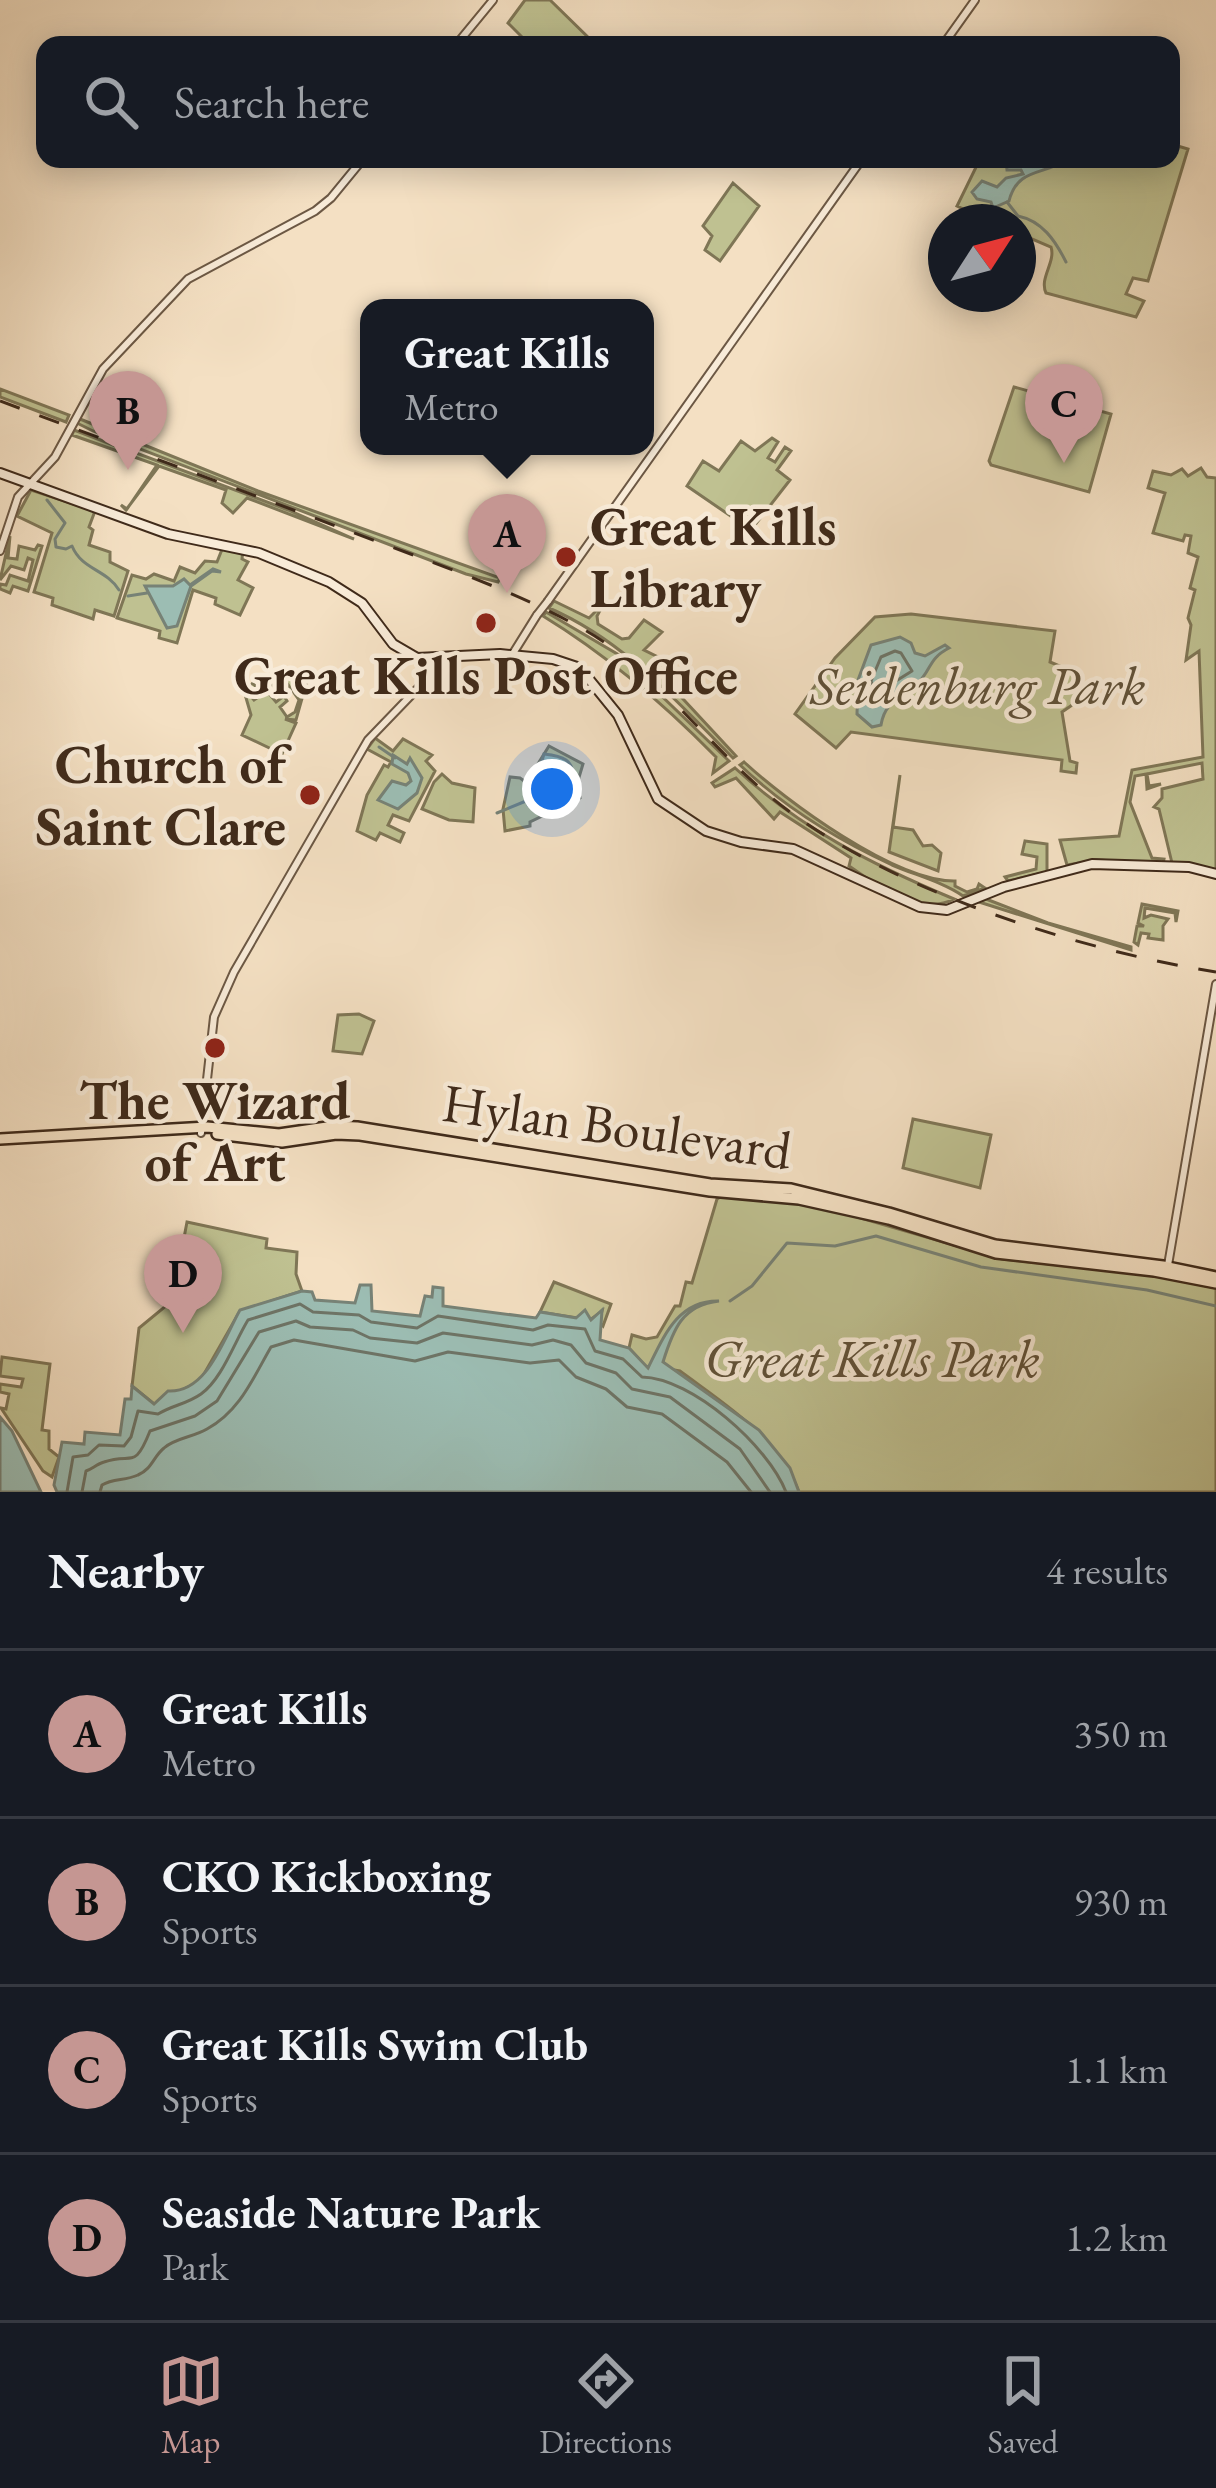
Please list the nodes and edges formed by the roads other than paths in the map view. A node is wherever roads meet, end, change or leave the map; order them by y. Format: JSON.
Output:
{"nodes":[{"id":1,"x":494,"y":0,"type":"edge"},
{"id":2,"x":975,"y":0,"type":"edge"},
{"id":3,"x":464,"y":36,"type":"edge"},
{"id":4,"x":949,"y":36,"type":"edge"},
{"id":5,"x":356,"y":168,"type":"edge"},
{"id":6,"x":856,"y":168,"type":"edge"},
{"id":7,"x":654,"y":452,"type":"edge"},
{"id":8,"x":652,"y":455,"type":"edge"},
{"id":9,"x":0,"y":473,"type":"edge"},
{"id":10,"x":31,"y":483,"type":"junction"},
{"id":11,"x":0,"y":551,"type":"edge"},
{"id":12,"x":512,"y":655,"type":"junction"},
{"id":13,"x":447,"y":658,"type":"junction"},
{"id":14,"x":425,"y":659,"type":"junction"},
{"id":15,"x":428,"y":678,"type":"junction"},
{"id":16,"x":1216,"y":874,"type":"edge"},
{"id":17,"x":1216,"y":984,"type":"edge"},
{"id":18,"x":201,"y":1130,"type":"junction"},
{"id":19,"x":0,"y":1142,"type":"edge"},
{"id":20,"x":1167,"y":1270,"type":"junction"},
{"id":21,"x":1216,"y":1280,"type":"edge"}],
"edges":[{"from":1,"to":3,"type":"street"},
{"from":2,"to":4,"type":"street"},
{"from":5,"to":10,"type":"street"},
{"from":6,"to":7,"type":"street","bridge":true},
{"from":8,"to":12,"type":"street","bridge":true},
{"from":9,"to":10,"type":"main road"},
{"from":10,"to":11,"type":"street"},
{"from":10,"to":14,"type":"main road"},
{"from":12,"to":13,"type":"main road"},
{"from":12,"to":16,"type":"main road"},
{"from":13,"to":14,"type":"main road"},
{"from":13,"to":15,"type":"street"},
{"from":14,"to":15,"type":"main road"},
{"from":15,"to":18,"type":"street"},
{"from":17,"to":20,"type":"street"},
{"from":18,"to":19,"type":"main road","name":"Hylan Boulevard"},
{"from":18,"to":20,"type":"main road","name":"Hylan Boulevard"},
{"from":20,"to":21,"type":"main road","name":"Hylan Boulevard"}]}
